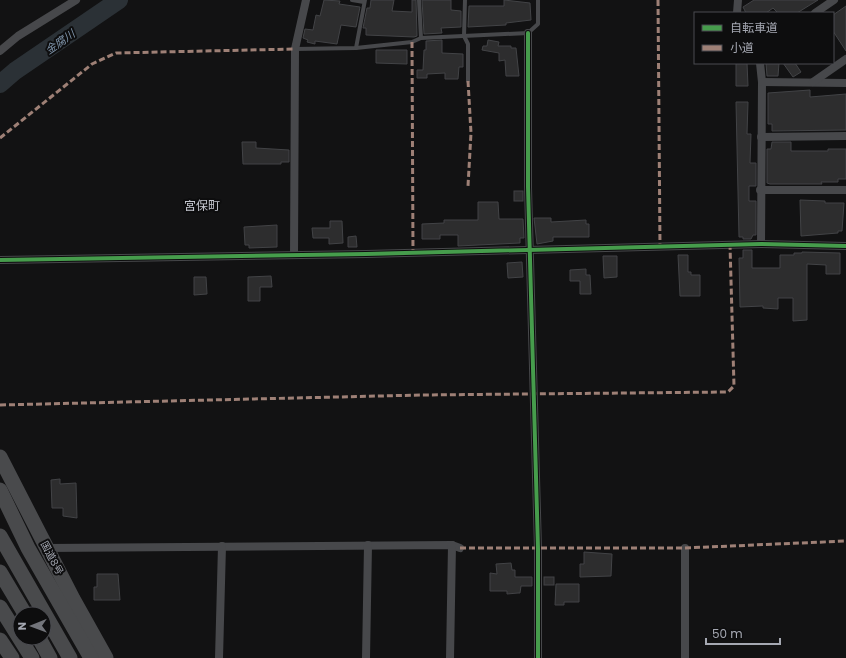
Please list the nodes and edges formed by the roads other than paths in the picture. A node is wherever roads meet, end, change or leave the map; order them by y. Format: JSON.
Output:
{"nodes":[{"id":1,"x":76,"y":0,"type":"edge"},
{"id":2,"x":306,"y":0,"type":"edge"},
{"id":3,"x":352,"y":0,"type":"edge"},
{"id":4,"x":419,"y":0,"type":"edge"},
{"id":5,"x":465,"y":0,"type":"edge"},
{"id":6,"x":538,"y":0,"type":"edge"},
{"id":7,"x":738,"y":0,"type":"edge"},
{"id":8,"x":834,"y":0,"type":"edge"},
{"id":9,"x":364,"y":1,"type":"edge"},
{"id":10,"x":737,"y":12,"type":"edge"},
{"id":11,"x":816,"y":12,"type":"edge"},
{"id":12,"x":528,"y":33,"type":"junction"},
{"id":13,"x":464,"y":36,"type":"junction"},
{"id":14,"x":421,"y":38,"type":"junction"},
{"id":15,"x":356,"y":48,"type":"junction"},
{"id":16,"x":295,"y":49,"type":"junction"},
{"id":17,"x":0,"y":51,"type":"edge"},
{"id":18,"x":846,"y":59,"type":"edge"},
{"id":19,"x":760,"y":64,"type":"edge"},
{"id":20,"x":468,"y":81,"type":"dead end"},
{"id":21,"x":762,"y":82,"type":"junction"},
{"id":22,"x":813,"y":82,"type":"junction"},
{"id":23,"x":846,"y":83,"type":"edge"},
{"id":24,"x":846,"y":136,"type":"edge"},
{"id":25,"x":761,"y":137,"type":"junction"},
{"id":26,"x":760,"y":190,"type":"junction"},
{"id":27,"x":846,"y":190,"type":"edge"},
{"id":28,"x":761,"y":244,"type":"junction"},
{"id":29,"x":846,"y":246,"type":"edge"},
{"id":30,"x":529,"y":249,"type":"junction"},
{"id":31,"x":294,"y":255,"type":"junction"},
{"id":32,"x":0,"y":260,"type":"edge"},
{"id":33,"x":0,"y":457,"type":"edge"},
{"id":34,"x":0,"y":490,"type":"edge"},
{"id":35,"x":0,"y":536,"type":"edge"},
{"id":36,"x":368,"y":545,"type":"junction"},
{"id":37,"x":222,"y":546,"type":"junction"},
{"id":38,"x":46,"y":548,"type":"junction"},
{"id":39,"x":685,"y":548,"type":"dead end"},
{"id":40,"x":0,"y":572,"type":"edge"},
{"id":41,"x":20,"y":606,"type":"edge"},
{"id":42,"x":2,"y":611,"type":"edge"},
{"id":43,"x":0,"y":640,"type":"edge"},
{"id":44,"x":43,"y":646,"type":"edge"},
{"id":45,"x":12,"y":658,"type":"edge"},
{"id":46,"x":32,"y":658,"type":"edge"},
{"id":47,"x":50,"y":658,"type":"edge"},
{"id":48,"x":70,"y":658,"type":"edge"},
{"id":49,"x":91,"y":658,"type":"edge"},
{"id":50,"x":106,"y":658,"type":"edge"},
{"id":51,"x":219,"y":658,"type":"edge"},
{"id":52,"x":366,"y":658,"type":"edge"},
{"id":53,"x":450,"y":658,"type":"edge"},
{"id":54,"x":538,"y":658,"type":"edge"},
{"id":55,"x":685,"y":658,"type":"edge"}],
"edges":[{"from":1,"to":17,"type":"street"},
{"from":2,"to":16,"type":"street"},
{"from":3,"to":9,"type":"lane"},
{"from":4,"to":14,"type":"lane"},
{"from":5,"to":13,"type":"lane"},
{"from":6,"to":12,"type":"lane"},
{"from":7,"to":10,"type":"street"},
{"from":8,"to":11,"type":"street"},
{"from":9,"to":15,"type":"lane"},
{"from":12,"to":13,"type":"lane"},
{"from":12,"to":30,"type":"street"},
{"from":13,"to":14,"type":"lane"},
{"from":13,"to":20,"type":"lane"},
{"from":14,"to":15,"type":"lane"},
{"from":15,"to":16,"type":"lane"},
{"from":16,"to":31,"type":"street"},
{"from":18,"to":22,"type":"street"},
{"from":19,"to":21,"type":"street"},
{"from":21,"to":22,"type":"street"},
{"from":21,"to":25,"type":"street"},
{"from":22,"to":23,"type":"street"},
{"from":24,"to":25,"type":"street"},
{"from":25,"to":26,"type":"street"},
{"from":26,"to":27,"type":"street"},
{"from":26,"to":28,"type":"street"},
{"from":28,"to":29,"type":"street"},
{"from":28,"to":30,"type":"street"},
{"from":30,"to":31,"type":"street"},
{"from":30,"to":54,"type":"street"},
{"from":31,"to":32,"type":"street"},
{"from":33,"to":38,"type":"highway","name":"国道8号"},
{"from":34,"to":49,"type":"highway"},
{"from":35,"to":48,"type":"highway"},
{"from":36,"to":37,"type":"street"},
{"from":36,"to":52,"type":"street"},
{"from":36,"to":53,"type":"street"},
{"from":37,"to":38,"type":"street"},
{"from":37,"to":51,"type":"street"},
{"from":38,"to":50,"type":"highway","name":"国道8号"},
{"from":39,"to":55,"type":"street"},
{"from":40,"to":41,"type":"highway"},
{"from":42,"to":46,"type":"highway"},
{"from":43,"to":45,"type":"highway"},
{"from":44,"to":47,"type":"highway"}]}
